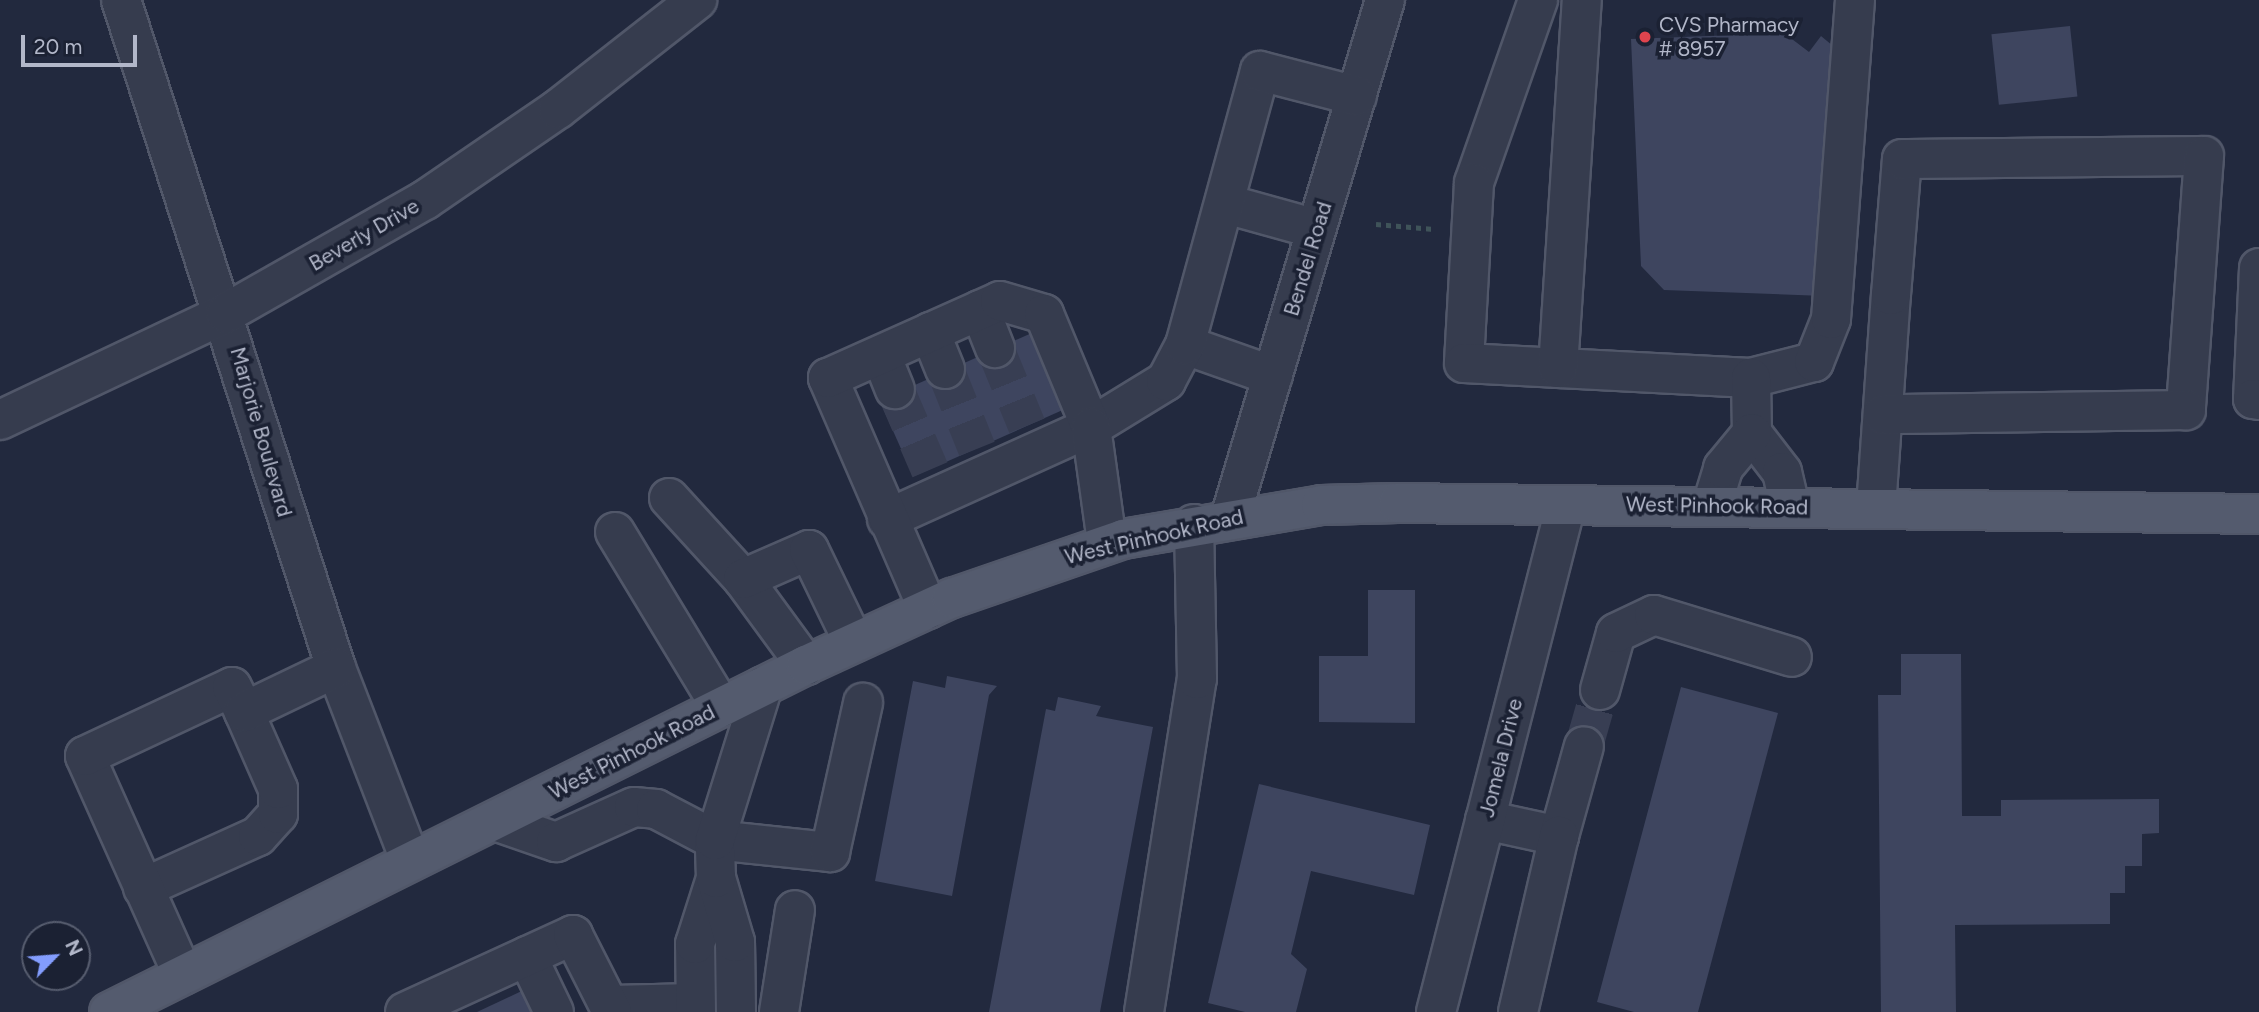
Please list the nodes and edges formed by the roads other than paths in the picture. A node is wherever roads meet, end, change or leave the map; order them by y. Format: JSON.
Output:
{"nodes":[{"id":1,"x":121,"y":0,"type":"edge"},
{"id":2,"x":697,"y":0,"type":"edge"},
{"id":3,"x":1385,"y":0,"type":"edge"},
{"id":4,"x":1538,"y":0,"type":"edge"},
{"id":5,"x":1582,"y":0,"type":"edge"},
{"id":6,"x":1855,"y":0,"type":"edge"},
{"id":7,"x":1357,"y":96,"type":"junction"},
{"id":8,"x":1226,"y":204,"type":"junction"},
{"id":9,"x":1316,"y":229,"type":"junction"},
{"id":10,"x":2259,"y":268,"type":"edge"},
{"id":11,"x":980,"y":310,"type":"junction"},
{"id":12,"x":226,"y":313,"type":"junction"},
{"id":13,"x":930,"y":332,"type":"junction"},
{"id":14,"x":1185,"y":345,"type":"junction"},
{"id":15,"x":995,"y":348,"type":"tunnel mouth"},
{"id":16,"x":1558,"y":368,"type":"junction"},
{"id":17,"x":945,"y":369,"type":"tunnel mouth"},
{"id":18,"x":1273,"y":376,"type":"junction"},
{"id":19,"x":1751,"y":379,"type":"junction"},
{"id":20,"x":2259,"y":400,"type":"edge"},
{"id":21,"x":1883,"y":414,"type":"junction"},
{"id":22,"x":0,"y":419,"type":"edge"},
{"id":23,"x":1091,"y":427,"type":"junction"},
{"id":24,"x":1752,"y":433,"type":"junction"},
{"id":25,"x":669,"y":498,"type":"dead end"},
{"id":26,"x":1566,"y":505,"type":"junction"},
{"id":27,"x":1712,"y":505,"type":"junction"},
{"id":28,"x":1790,"y":507,"type":"junction"},
{"id":29,"x":1876,"y":508,"type":"junction"},
{"id":30,"x":2259,"y":514,"type":"edge"},
{"id":31,"x":887,"y":519,"type":"junction"},
{"id":32,"x":1212,"y":521,"type":"junction"},
{"id":33,"x":615,"y":532,"type":"dead end"},
{"id":34,"x":1107,"y":543,"type":"junction"},
{"id":35,"x":743,"y":579,"type":"junction"},
{"id":36,"x":928,"y":609,"type":"junction"},
{"id":37,"x":854,"y":643,"type":"junction"},
{"id":38,"x":1793,"y":657,"type":"dead end"},
{"id":39,"x":806,"y":665,"type":"junction"},
{"id":40,"x":336,"y":668,"type":"junction"},
{"id":41,"x":763,"y":686,"type":"junction"},
{"id":42,"x":1600,"y":690,"type":"tunnel mouth"},
{"id":43,"x":863,"y":703,"type":"dead end"},
{"id":44,"x":721,"y":707,"type":"junction"},
{"id":45,"x":244,"y":712,"type":"junction"},
{"id":46,"x":1584,"y":746,"type":"tunnel mouth"},
{"id":47,"x":1485,"y":820,"type":"junction"},
{"id":48,"x":495,"y":821,"type":"junction"},
{"id":49,"x":1559,"y":836,"type":"junction"},
{"id":50,"x":715,"y":840,"type":"junction"},
{"id":51,"x":410,"y":860,"type":"junction"},
{"id":52,"x":716,"y":878,"type":"junction"},
{"id":53,"x":143,"y":888,"type":"junction"},
{"id":54,"x":795,"y":910,"type":"dead end"},
{"id":55,"x":527,"y":956,"type":"junction"},
{"id":56,"x":183,"y":975,"type":"junction"},
{"id":57,"x":696,"y":1007,"type":"edge"},
{"id":58,"x":612,"y":1009,"type":"edge"},
{"id":59,"x":109,"y":1012,"type":"edge"},
{"id":60,"x":405,"y":1012,"type":"edge"},
{"id":61,"x":554,"y":1012,"type":"edge"},
{"id":62,"x":736,"y":1012,"type":"edge"},
{"id":63,"x":779,"y":1012,"type":"edge"},
{"id":64,"x":1144,"y":1012,"type":"edge"},
{"id":65,"x":1436,"y":1012,"type":"edge"},
{"id":66,"x":1518,"y":1012,"type":"edge"}],
"edges":[{"from":1,"to":12,"type":"street","name":"Marjorie Boulevard"},
{"from":2,"to":12,"type":"street","name":"Beverly Drive"},
{"from":3,"to":7,"type":"street","name":"Bendel Road"},
{"from":4,"to":16,"type":"street"},
{"from":5,"to":16,"type":"street"},
{"from":6,"to":19,"type":"street"},
{"from":7,"to":8,"type":"street"},
{"from":7,"to":9,"type":"street","name":"Bendel Road"},
{"from":8,"to":9,"type":"street"},
{"from":8,"to":14,"type":"street"},
{"from":9,"to":18,"type":"street","name":"Bendel Road"},
{"from":10,"to":20,"type":"street"},
{"from":11,"to":13,"type":"street"},
{"from":11,"to":15,"type":"street"},
{"from":11,"to":23,"type":"street"},
{"from":12,"to":22,"type":"street","name":"Beverly Drive"},
{"from":12,"to":40,"type":"street","name":"Marjorie Boulevard"},
{"from":13,"to":17,"type":"street"},
{"from":13,"to":31,"type":"street"},
{"from":14,"to":18,"type":"street"},
{"from":14,"to":23,"type":"street"},
{"from":16,"to":19,"type":"street"},
{"from":18,"to":32,"type":"street","name":"Bendel Road"},
{"from":19,"to":24,"type":"street"},
{"from":21,"to":21,"type":"street"},
{"from":21,"to":29,"type":"street"},
{"from":23,"to":31,"type":"street"},
{"from":23,"to":34,"type":"street"},
{"from":24,"to":27,"type":"street"},
{"from":24,"to":28,"type":"street"},
{"from":25,"to":35,"type":"street"},
{"from":26,"to":27,"type":"main road","name":"West Pinhook Road"},
{"from":26,"to":32,"type":"main road","name":"West Pinhook Road"},
{"from":26,"to":47,"type":"street","name":"Jomela Drive"},
{"from":27,"to":28,"type":"main road","name":"West Pinhook Road"},
{"from":28,"to":29,"type":"main road","name":"West Pinhook Road"},
{"from":29,"to":30,"type":"main road","name":"West Pinhook Road"},
{"from":31,"to":36,"type":"street"},
{"from":32,"to":34,"type":"main road","name":"West Pinhook Road"},
{"from":32,"to":64,"type":"street","name":"Bendel Road"},
{"from":33,"to":44,"type":"street"},
{"from":34,"to":36,"type":"main road","name":"West Pinhook Road"},
{"from":35,"to":37,"type":"street"},
{"from":35,"to":39,"type":"street"},
{"from":36,"to":37,"type":"main road","name":"West Pinhook Road"},
{"from":37,"to":39,"type":"main road","name":"West Pinhook Road"},
{"from":38,"to":42,"type":"street"},
{"from":39,"to":41,"type":"main road","name":"West Pinhook Road"},
{"from":40,"to":45,"type":"street"},
{"from":40,"to":51,"type":"street","name":"Marjorie Boulevard"},
{"from":41,"to":44,"type":"main road","name":"West Pinhook Road"},
{"from":41,"to":50,"type":"street"},
{"from":43,"to":50,"type":"street"},
{"from":44,"to":48,"type":"main road","name":"West Pinhook Road"},
{"from":45,"to":53,"type":"street"},
{"from":45,"to":53,"type":"street"},
{"from":46,"to":49,"type":"street"},
{"from":47,"to":49,"type":"street"},
{"from":47,"to":65,"type":"street","name":"Jomela Drive"},
{"from":48,"to":50,"type":"street"},
{"from":48,"to":51,"type":"main road","name":"West Pinhook Road"},
{"from":49,"to":66,"type":"street"},
{"from":50,"to":52,"type":"street"},
{"from":51,"to":56,"type":"main road","name":"West Pinhook Road"},
{"from":52,"to":57,"type":"street"},
{"from":52,"to":62,"type":"street"},
{"from":53,"to":56,"type":"street"},
{"from":54,"to":63,"type":"street"},
{"from":55,"to":58,"type":"street"},
{"from":55,"to":60,"type":"street"},
{"from":55,"to":61,"type":"street"},
{"from":56,"to":59,"type":"main road","name":"West Pinhook Road"},
{"from":57,"to":58,"type":"street"}]}
